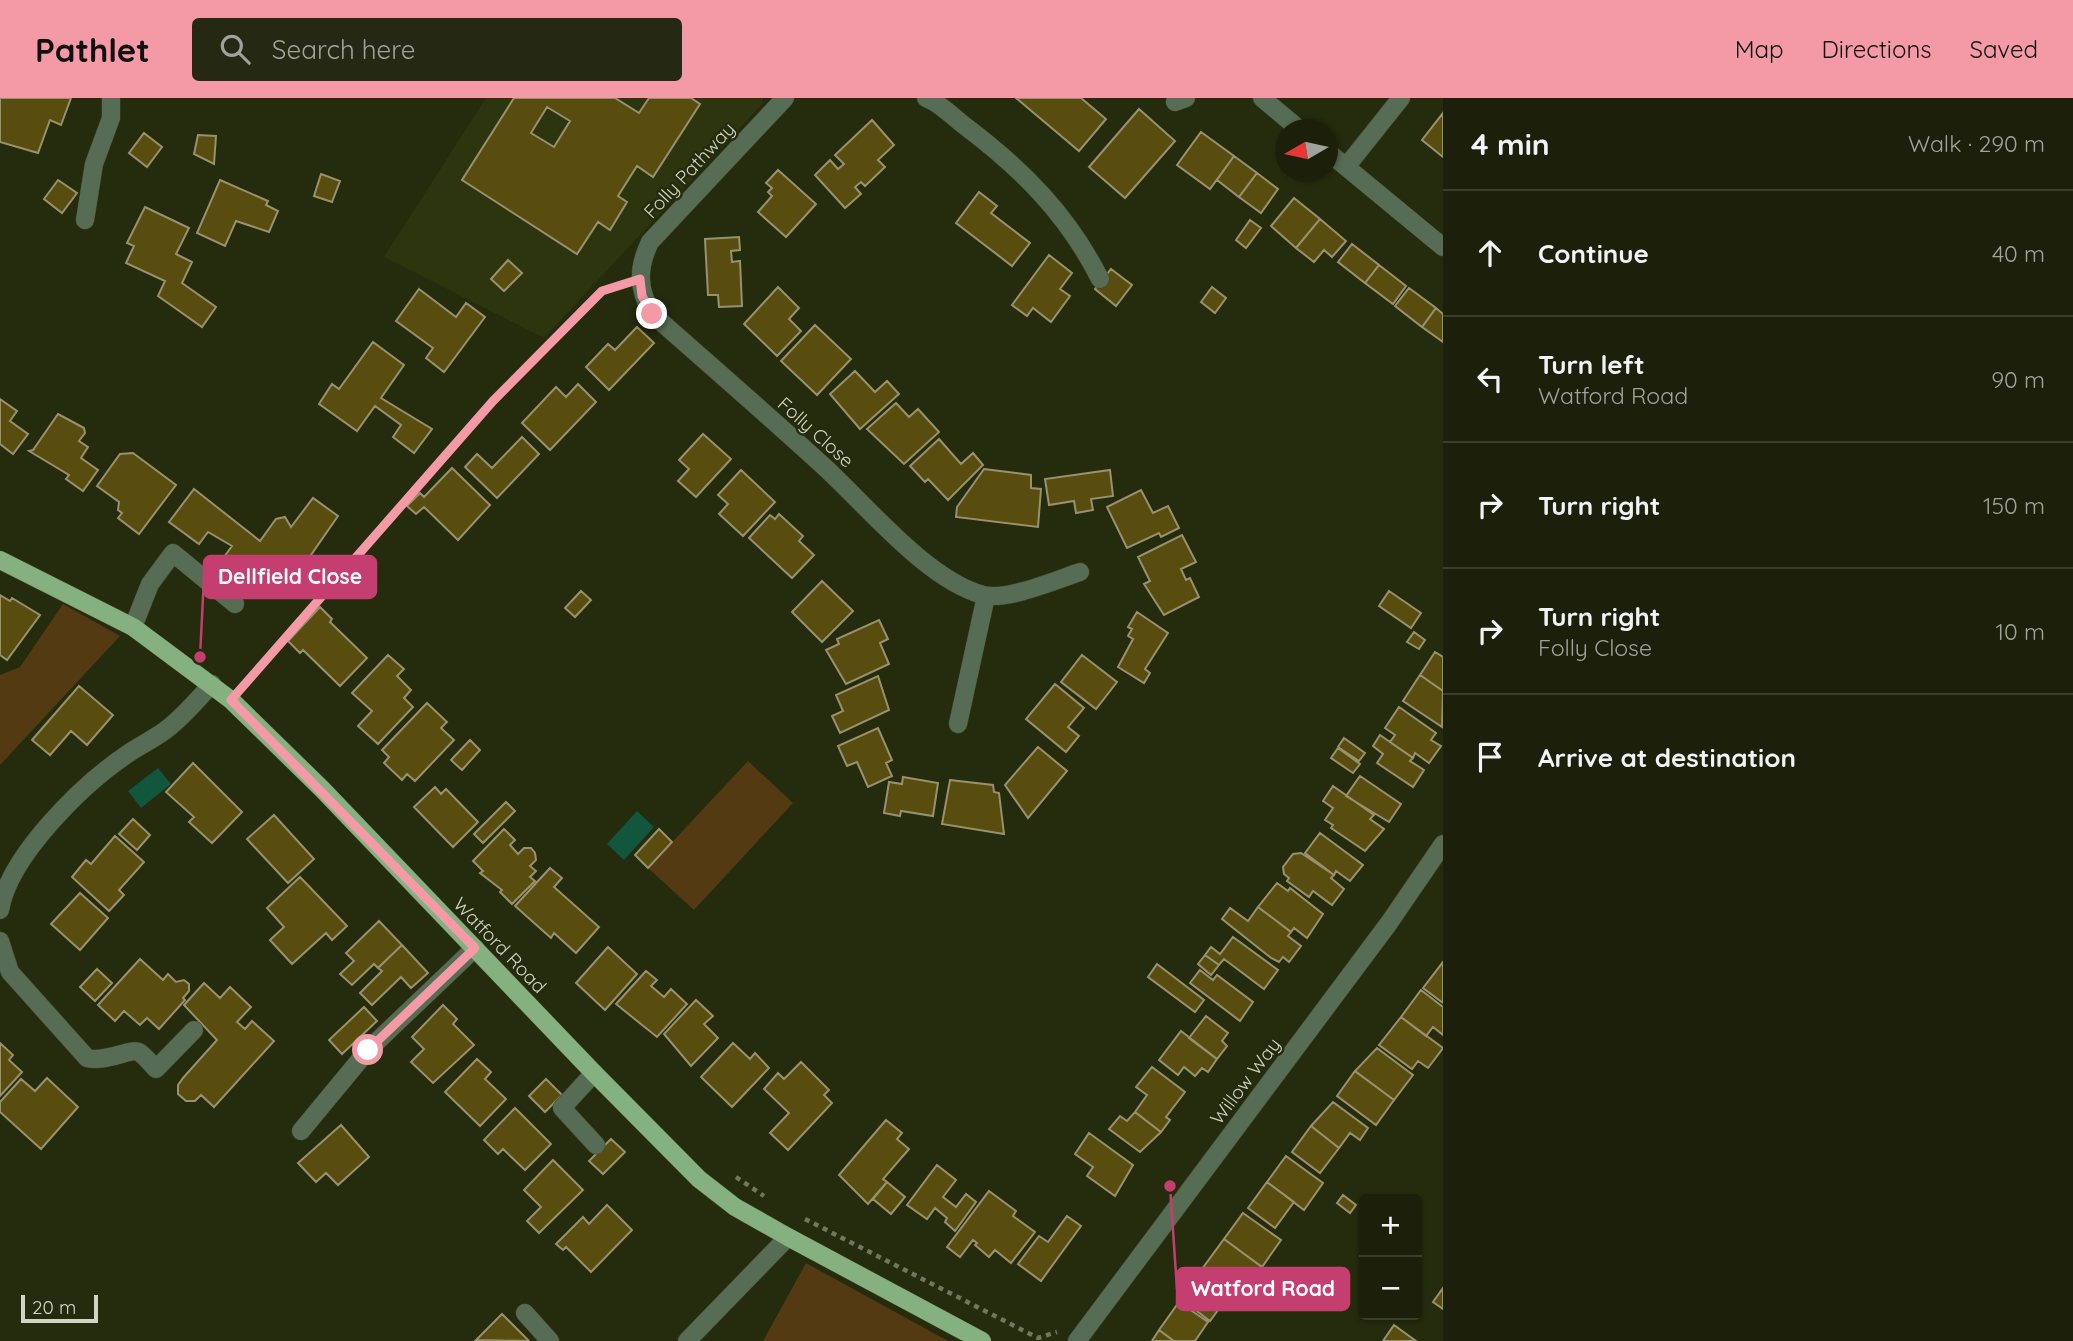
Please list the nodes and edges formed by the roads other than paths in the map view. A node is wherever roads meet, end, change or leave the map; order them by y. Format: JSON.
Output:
{"nodes":[{"id":1,"x":111,"y":98,"type":"edge"},
{"id":2,"x":785,"y":98,"type":"edge"},
{"id":3,"x":926,"y":98,"type":"edge"},
{"id":4,"x":1262,"y":98,"type":"edge"},
{"id":5,"x":1401,"y":98,"type":"edge"},
{"id":6,"x":1287,"y":119,"type":"edge"},
{"id":7,"x":1338,"y":160,"type":"edge"},
{"id":8,"x":1346,"y":167,"type":"junction"},
{"id":9,"x":85,"y":220,"type":"dead end"},
{"id":10,"x":1443,"y":247,"type":"edge"},
{"id":11,"x":640,"y":279,"type":"joint"},
{"id":12,"x":1100,"y":279,"type":"dead end"},
{"id":13,"x":0,"y":559,"type":"edge"},
{"id":14,"x":1080,"y":572,"type":"dead end"},
{"id":15,"x":986,"y":596,"type":"junction"},
{"id":16,"x":235,"y":604,"type":"dead end"},
{"id":17,"x":133,"y":627,"type":"junction"},
{"id":18,"x":212,"y":684,"type":"junction"},
{"id":19,"x":958,"y":724,"type":"dead end"},
{"id":20,"x":1443,"y":844,"type":"edge"},
{"id":21,"x":0,"y":910,"type":"edge"},
{"id":22,"x":0,"y":941,"type":"edge"},
{"id":23,"x":475,"y":948,"type":"junction"},
{"id":24,"x":194,"y":1030,"type":"dead end"},
{"id":25,"x":594,"y":1073,"type":"junction"},
{"id":26,"x":301,"y":1131,"type":"dead end"},
{"id":27,"x":596,"y":1145,"type":"dead end"},
{"id":28,"x":788,"y":1237,"type":"junction"},
{"id":29,"x":525,"y":1313,"type":"dead end"},
{"id":30,"x":550,"y":1341,"type":"edge"},
{"id":31,"x":687,"y":1341,"type":"edge"},
{"id":32,"x":982,"y":1341,"type":"edge"},
{"id":33,"x":1077,"y":1341,"type":"edge"}],
"edges":[{"from":1,"to":9,"type":"street"},
{"from":2,"to":11,"type":"street","name":"Folly Pathway"},
{"from":3,"to":12,"type":"street"},
{"from":4,"to":6,"type":"street"},
{"from":5,"to":8,"type":"street"},
{"from":7,"to":8,"type":"street"},
{"from":8,"to":10,"type":"street"},
{"from":11,"to":15,"type":"street","name":"Folly Close"},
{"from":13,"to":17,"type":"main road","name":"Watford Road"},
{"from":14,"to":15,"type":"street"},
{"from":15,"to":19,"type":"street"},
{"from":16,"to":17,"type":"street"},
{"from":17,"to":18,"type":"main road","name":"Watford Road"},
{"from":18,"to":21,"type":"street"},
{"from":18,"to":23,"type":"main road","name":"Watford Road"},
{"from":20,"to":33,"type":"street","name":"Willow Way"},
{"from":22,"to":24,"type":"street"},
{"from":23,"to":25,"type":"main road","name":"Watford Road"},
{"from":23,"to":26,"type":"street"},
{"from":25,"to":27,"type":"street"},
{"from":25,"to":28,"type":"main road","name":"Watford Road"},
{"from":28,"to":31,"type":"street"},
{"from":28,"to":32,"type":"main road","name":"Watford Road"},
{"from":29,"to":30,"type":"street"}]}
